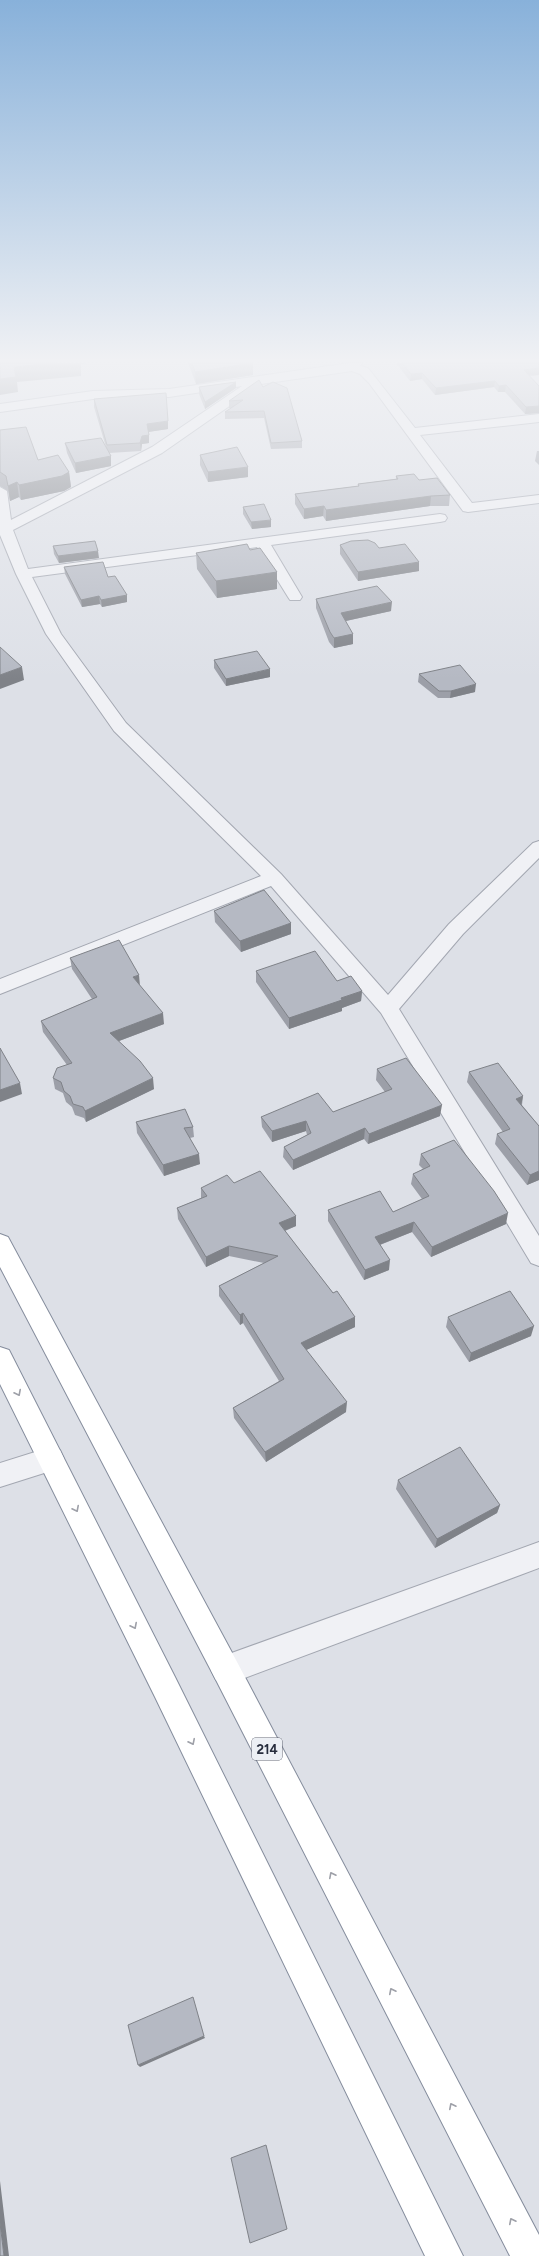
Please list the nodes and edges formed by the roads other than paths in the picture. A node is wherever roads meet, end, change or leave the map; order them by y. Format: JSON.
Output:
{"nodes":[{"id":1,"x":121,"y":468,"type":"edge"},
{"id":2,"x":439,"y":468,"type":"edge"},
{"id":3,"x":0,"y":491,"type":"edge"},
{"id":4,"x":539,"y":499,"type":"edge"},
{"id":5,"x":440,"y":518,"type":"dead end"},
{"id":6,"x":3,"y":529,"type":"edge"},
{"id":7,"x":261,"y":541,"type":"junction"},
{"id":8,"x":23,"y":574,"type":"junction"},
{"id":9,"x":295,"y":597,"type":"dead end"},
{"id":10,"x":539,"y":847,"type":"edge"},
{"id":11,"x":274,"y":878,"type":"junction"},
{"id":12,"x":0,"y":987,"type":"edge"},
{"id":13,"x":388,"y":1008,"type":"junction"},
{"id":14,"x":0,"y":1244,"type":"edge"},
{"id":15,"x":539,"y":1256,"type":"edge"},
{"id":16,"x":0,"y":1358,"type":"edge"},
{"id":17,"x":50,"y":1459,"type":"junction"},
{"id":18,"x":0,"y":1475,"type":"edge"},
{"id":19,"x":539,"y":1555,"type":"edge"},
{"id":20,"x":226,"y":1670,"type":"junction"},
{"id":21,"x":444,"y":2256,"type":"edge"},
{"id":22,"x":530,"y":2256,"type":"edge"}],
"edges":[{"from":1,"to":6,"type":"street"},
{"from":2,"to":4,"type":"street"},
{"from":3,"to":6,"type":"street"},
{"from":5,"to":7,"type":"street"},
{"from":6,"to":8,"type":"street"},
{"from":7,"to":8,"type":"street"},
{"from":7,"to":9,"type":"street"},
{"from":8,"to":11,"type":"street"},
{"from":10,"to":13,"type":"street"},
{"from":11,"to":12,"type":"street"},
{"from":11,"to":13,"type":"street"},
{"from":13,"to":15,"type":"street"},
{"from":14,"to":20,"type":"highway","number":"214"},
{"from":16,"to":17,"type":"highway","one_way":true},
{"from":17,"to":18,"type":"street"},
{"from":17,"to":21,"type":"highway","one_way":true},
{"from":19,"to":20,"type":"street"},
{"from":22,"to":20,"type":"highway","number":"214","one_way":true}]}
